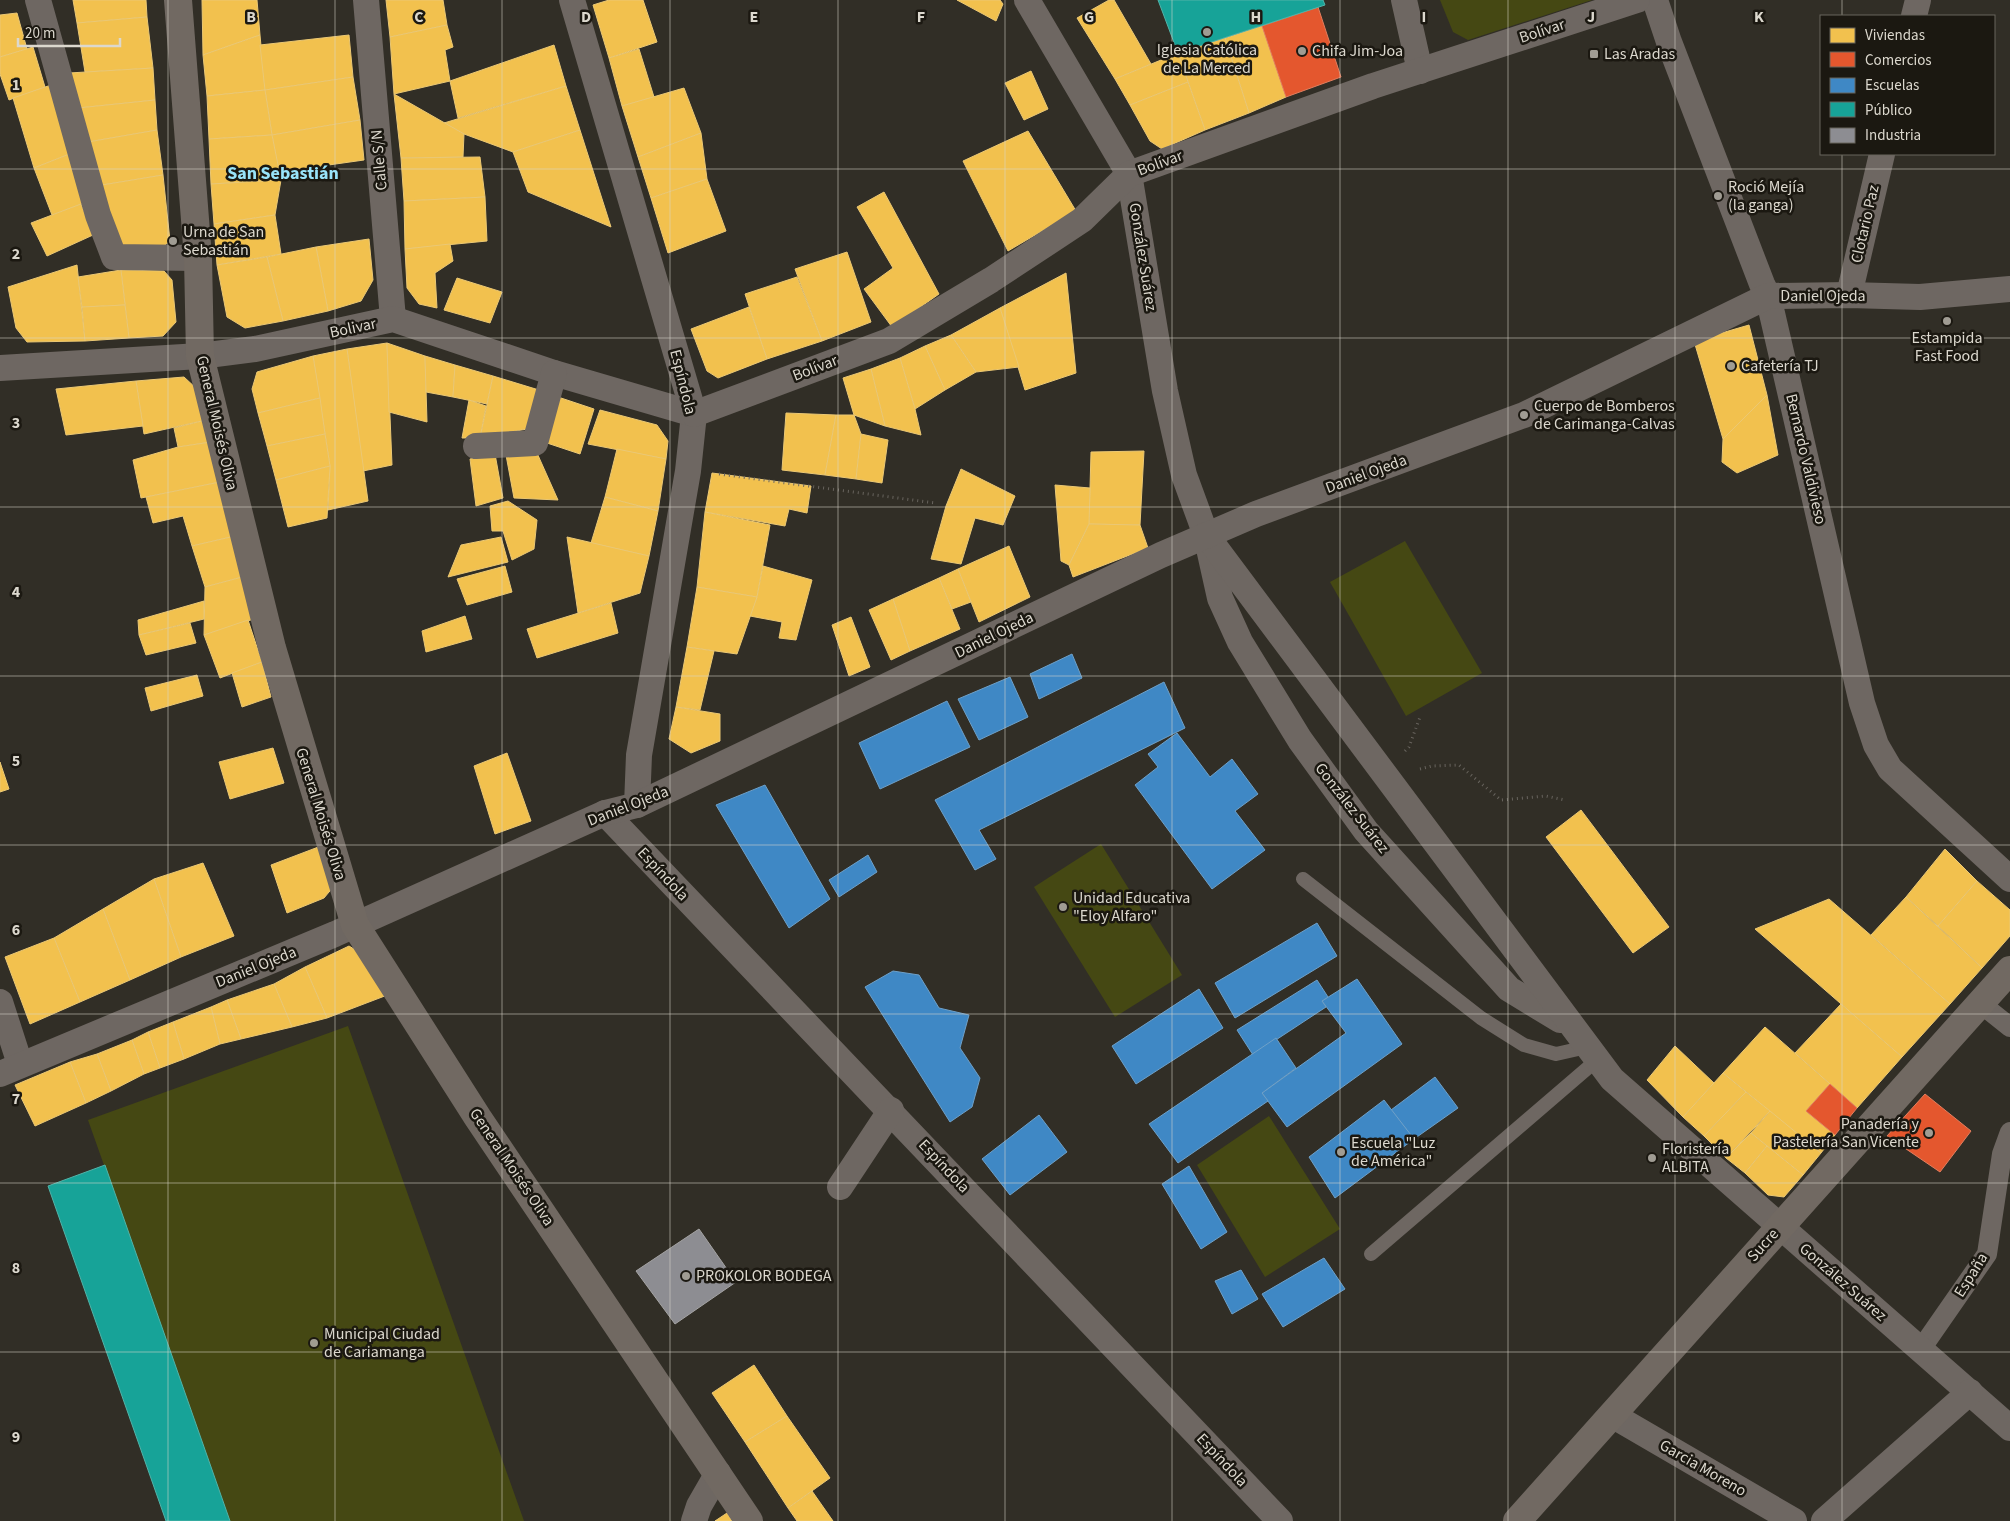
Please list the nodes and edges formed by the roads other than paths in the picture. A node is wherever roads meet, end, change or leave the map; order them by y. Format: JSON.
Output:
{"nodes":[{"id":1,"x":38,"y":0,"type":"edge"},
{"id":2,"x":178,"y":0,"type":"edge"},
{"id":3,"x":366,"y":0,"type":"edge"},
{"id":4,"x":572,"y":0,"type":"edge"},
{"id":5,"x":1027,"y":0,"type":"edge"},
{"id":6,"x":1404,"y":0,"type":"edge"},
{"id":7,"x":1637,"y":0,"type":"edge"},
{"id":8,"x":1655,"y":0,"type":"edge"},
{"id":9,"x":1918,"y":0,"type":"edge"},
{"id":10,"x":1914,"y":15,"type":"edge"},
{"id":11,"x":1420,"y":71,"type":"junction"},
{"id":12,"x":1882,"y":155,"type":"edge"},
{"id":13,"x":1129,"y":174,"type":"junction"},
{"id":14,"x":198,"y":258,"type":"junction"},
{"id":15,"x":2010,"y":289,"type":"edge"},
{"id":16,"x":1849,"y":295,"type":"junction"},
{"id":17,"x":1768,"y":296,"type":"junction"},
{"id":18,"x":393,"y":320,"type":"junction"},
{"id":19,"x":200,"y":356,"type":"junction"},
{"id":20,"x":0,"y":368,"type":"edge"},
{"id":21,"x":554,"y":373,"type":"junction"},
{"id":22,"x":694,"y":414,"type":"junction"},
{"id":23,"x":476,"y":446,"type":"dead end"},
{"id":24,"x":1206,"y":535,"type":"junction"},
{"id":25,"x":637,"y":804,"type":"junction"},
{"id":26,"x":605,"y":813,"type":"junction"},
{"id":27,"x":1303,"y":879,"type":"dead end"},
{"id":28,"x":2010,"y":879,"type":"edge"},
{"id":29,"x":355,"y":925,"type":"junction"},
{"id":30,"x":2010,"y":970,"type":"edge"},
{"id":31,"x":0,"y":1002,"type":"edge"},
{"id":32,"x":1980,"y":1002,"type":"junction"},
{"id":33,"x":2010,"y":1027,"type":"edge"},
{"id":34,"x":1592,"y":1053,"type":"junction"},
{"id":35,"x":10,"y":1069,"type":"edge"},
{"id":36,"x":890,"y":1110,"type":"junction"},
{"id":37,"x":2010,"y":1132,"type":"edge"},
{"id":38,"x":840,"y":1187,"type":"dead end"},
{"id":39,"x":1780,"y":1227,"type":"junction"},
{"id":40,"x":1371,"y":1254,"type":"dead end"},
{"id":41,"x":1921,"y":1349,"type":"junction"},
{"id":42,"x":1970,"y":1392,"type":"junction"},
{"id":43,"x":1612,"y":1415,"type":"junction"},
{"id":44,"x":2010,"y":1428,"type":"edge"},
{"id":45,"x":718,"y":1473,"type":"junction"},
{"id":46,"x":694,"y":1521,"type":"edge"},
{"id":47,"x":749,"y":1521,"type":"edge"},
{"id":48,"x":1280,"y":1521,"type":"edge"},
{"id":49,"x":1517,"y":1521,"type":"edge"},
{"id":50,"x":1794,"y":1521,"type":"edge"},
{"id":51,"x":1824,"y":1521,"type":"edge"}],
"edges":[{"from":1,"to":14,"type":"street"},
{"from":2,"to":14,"type":"main road","name":"General Moisés Oliva"},
{"from":3,"to":18,"type":"street","name":"Calle S/N"},
{"from":4,"to":22,"type":"street","name":"Espíndola"},
{"from":5,"to":13,"type":"street","name":"González Suárez"},
{"from":6,"to":11,"type":"street"},
{"from":7,"to":11,"type":"street","name":"Bolívar"},
{"from":8,"to":17,"type":"street","name":"Bernardo Valdivieso"},
{"from":9,"to":10,"type":"street"},
{"from":11,"to":13,"type":"street","name":"Bolívar"},
{"from":12,"to":16,"type":"street","name":"Clotario Paz"},
{"from":13,"to":22,"type":"street","name":"Bolívar"},
{"from":13,"to":24,"type":"street","name":"González Suárez"},
{"from":14,"to":19,"type":"main road","name":"General Moisés Oliva"},
{"from":15,"to":16,"type":"street","name":"Daniel Ojeda"},
{"from":16,"to":17,"type":"street","name":"Daniel Ojeda"},
{"from":17,"to":24,"type":"street","name":"Daniel Ojeda"},
{"from":17,"to":28,"type":"street","name":"Bernardo Valdivieso"},
{"from":18,"to":19,"type":"street","name":"Bolivar"},
{"from":18,"to":21,"type":"street","name":"Bolivar"},
{"from":19,"to":20,"type":"street","name":"Bolivar"},
{"from":19,"to":29,"type":"main road","name":"General Moisés Oliva"},
{"from":21,"to":22,"type":"street","name":"Bolivar"},
{"from":21,"to":23,"type":"street"},
{"from":22,"to":25,"type":"street","name":"Espíndola"},
{"from":24,"to":25,"type":"street","name":"Daniel Ojeda"},
{"from":24,"to":34,"type":"street","name":"González Suárez"},
{"from":24,"to":34,"type":"street","name":"González Suárez"},
{"from":25,"to":26,"type":"street","name":"Daniel Ojeda"},
{"from":26,"to":29,"type":"street","name":"Daniel Ojeda"},
{"from":26,"to":36,"type":"street","name":"Espíndola"},
{"from":27,"to":34,"type":"lane"},
{"from":29,"to":35,"type":"street","name":"Daniel Ojeda"},
{"from":29,"to":45,"type":"main road","name":"General Moisés Oliva"},
{"from":30,"to":32,"type":"main road","name":"Sucre"},
{"from":31,"to":35,"type":"street"},
{"from":32,"to":33,"type":"street"},
{"from":32,"to":39,"type":"main road","name":"Sucre"},
{"from":34,"to":39,"type":"street","name":"González Suárez"},
{"from":34,"to":40,"type":"lane"},
{"from":36,"to":38,"type":"street"},
{"from":36,"to":48,"type":"street","name":"Espíndola"},
{"from":37,"to":41,"type":"street","name":"España"},
{"from":39,"to":41,"type":"street","name":"González Suárez"},
{"from":39,"to":43,"type":"main road","name":"Sucre"},
{"from":41,"to":42,"type":"street","name":"González Suárez"},
{"from":42,"to":44,"type":"street","name":"González Suárez"},
{"from":42,"to":51,"type":"street"},
{"from":43,"to":49,"type":"main road","name":"Sucre"},
{"from":43,"to":50,"type":"street","name":"Garcia Moreno"},
{"from":45,"to":46,"type":"street"},
{"from":45,"to":47,"type":"main road","name":"General Moisés Oliva"}]}
